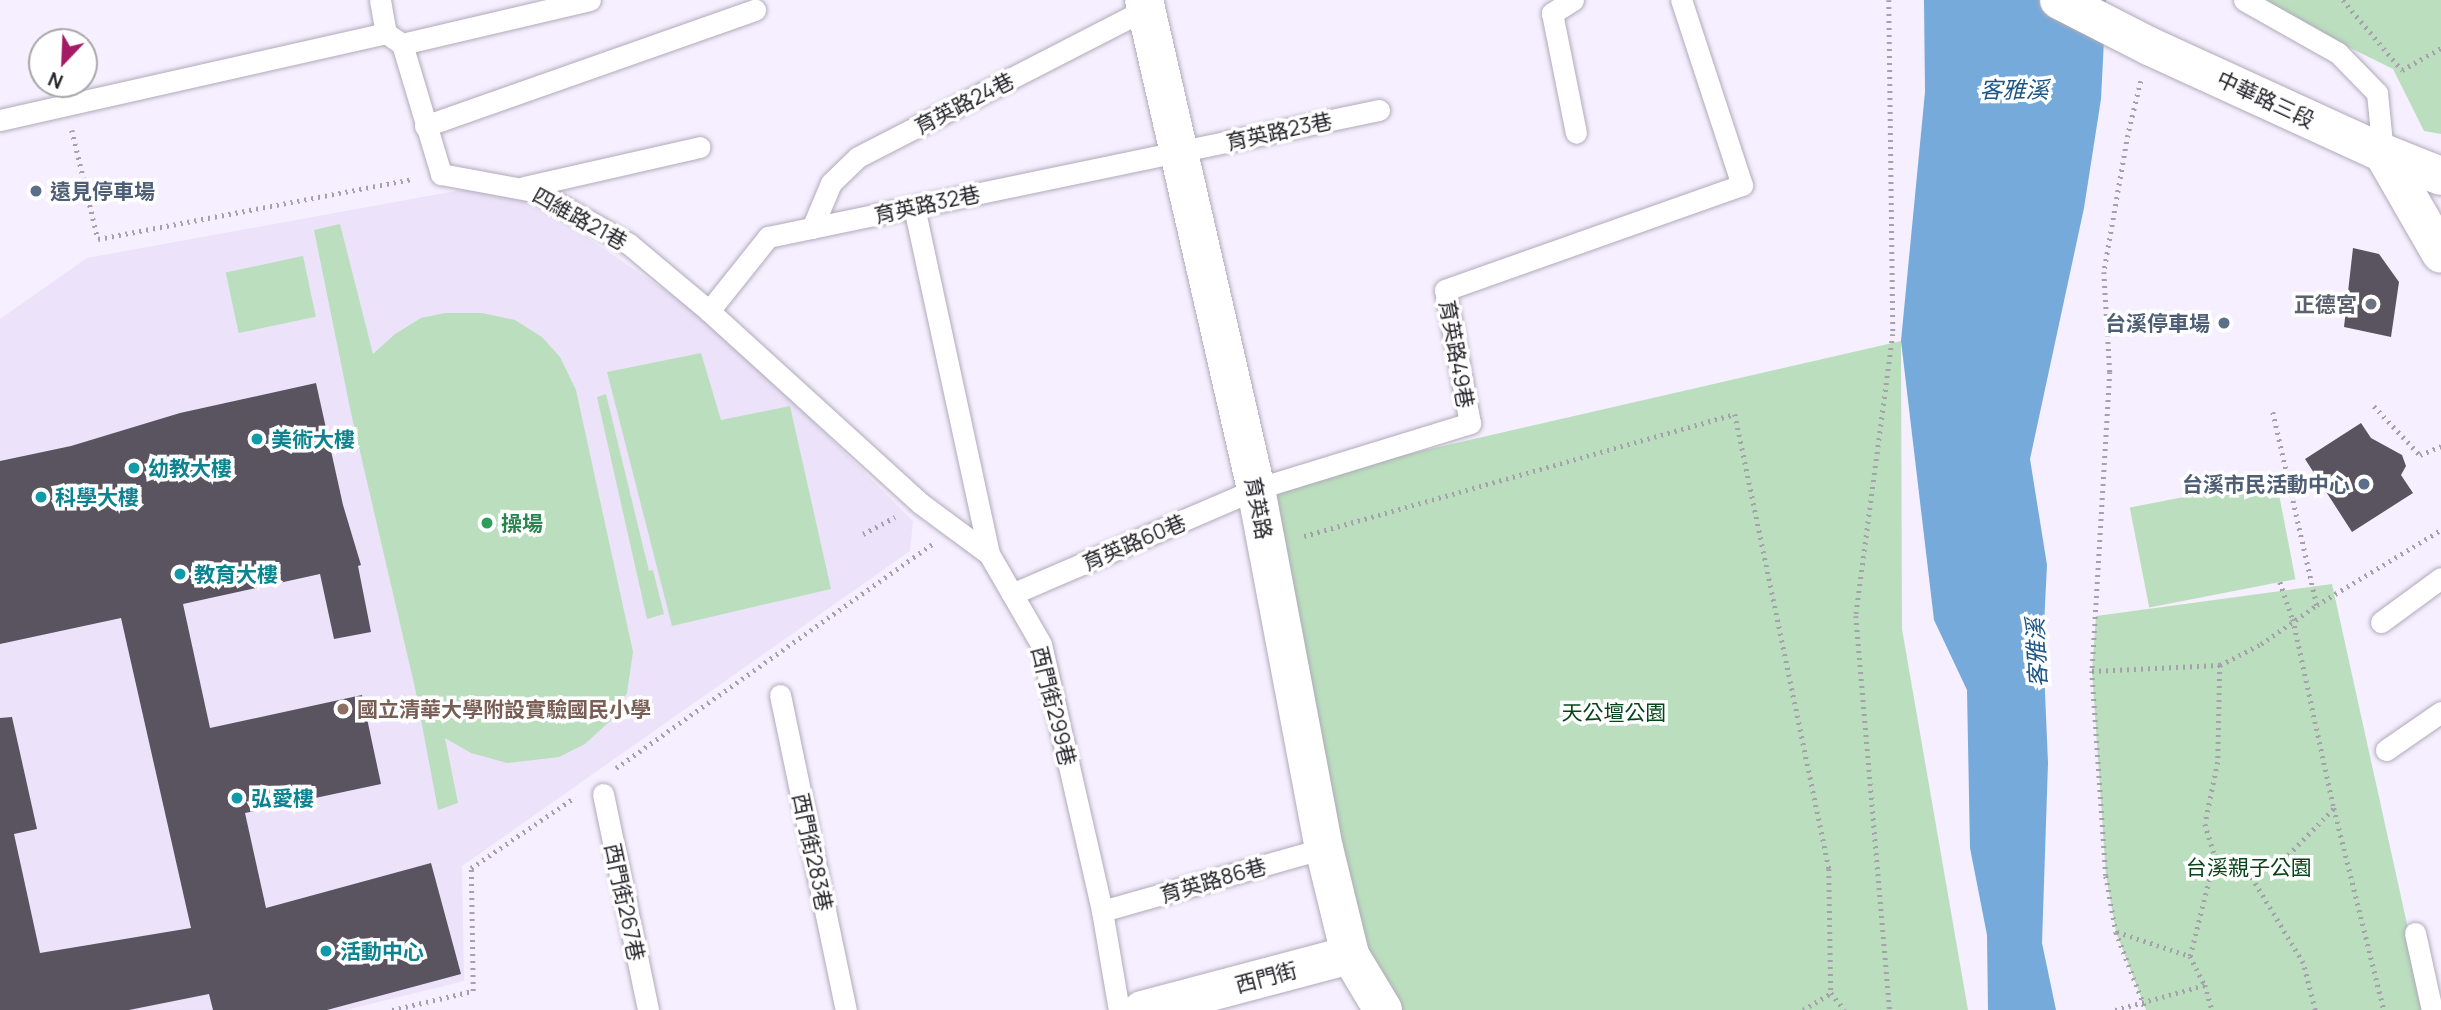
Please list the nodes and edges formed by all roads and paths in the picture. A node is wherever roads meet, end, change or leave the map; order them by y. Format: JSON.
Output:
{"nodes":[{"id":1,"x":380,"y":0,"type":"edge"},
{"id":2,"x":590,"y":0,"type":"edge"},
{"id":3,"x":1573,"y":0,"type":"edge"},
{"id":4,"x":1681,"y":0,"type":"edge"},
{"id":5,"x":1889,"y":0,"type":"edge"},
{"id":6,"x":2059,"y":0,"type":"edge"},
{"id":7,"x":2244,"y":0,"type":"edge"},
{"id":8,"x":2343,"y":0,"type":"edge"},
{"id":9,"x":1145,"y":5,"type":"edge"},
{"id":10,"x":755,"y":10,"type":"dead end"},
{"id":11,"x":394,"y":39,"type":"junction"},
{"id":12,"x":2149,"y":46,"type":"junction"},
{"id":13,"x":2441,"y":48,"type":"edge"},
{"id":14,"x":2402,"y":70,"type":"junction"},
{"id":15,"x":2399,"y":79,"type":"dead end"},
{"id":16,"x":66,"y":105,"type":"junction"},
{"id":17,"x":1378,"y":110,"type":"dead end"},
{"id":18,"x":0,"y":120,"type":"edge"},
{"id":19,"x":425,"y":126,"type":"junction"},
{"id":20,"x":1576,"y":133,"type":"dead end"},
{"id":21,"x":699,"y":147,"type":"dead end"},
{"id":22,"x":1180,"y":152,"type":"junction"},
{"id":23,"x":2383,"y":153,"type":"junction"},
{"id":24,"x":441,"y":174,"type":"junction"},
{"id":25,"x":2441,"y":176,"type":"edge"},
{"id":26,"x":524,"y":187,"type":"junction"},
{"id":27,"x":914,"y":207,"type":"junction"},
{"id":28,"x":812,"y":228,"type":"junction"},
{"id":29,"x":2441,"y":254,"type":"edge"},
{"id":30,"x":709,"y":311,"type":"junction"},
{"id":31,"x":2374,"y":406,"type":"dead end"},
{"id":32,"x":2273,"y":412,"type":"dead end"},
{"id":33,"x":2441,"y":446,"type":"edge"},
{"id":34,"x":1256,"y":489,"type":"junction"},
{"id":35,"x":955,"y":528,"type":"junction"},
{"id":36,"x":2441,"y":530,"type":"edge"},
{"id":37,"x":1301,"y":536,"type":"dead end"},
{"id":38,"x":989,"y":554,"type":"junction"},
{"id":39,"x":2441,"y":578,"type":"edge"},
{"id":40,"x":2280,"y":582,"type":"dead end"},
{"id":41,"x":1012,"y":594,"type":"junction"},
{"id":42,"x":2317,"y":605,"type":"junction"},
{"id":43,"x":2293,"y":619,"type":"junction"},
{"id":44,"x":2381,"y":622,"type":"dead end"},
{"id":45,"x":2220,"y":665,"type":"junction"},
{"id":46,"x":2092,"y":671,"type":"junction"},
{"id":47,"x":780,"y":695,"type":"dead end"},
{"id":48,"x":2441,"y":712,"type":"edge"},
{"id":49,"x":2386,"y":750,"type":"dead end"},
{"id":50,"x":610,"y":773,"type":"dead end"},
{"id":51,"x":603,"y":794,"type":"dead end"},
{"id":52,"x":578,"y":795,"type":"dead end"},
{"id":53,"x":2334,"y":808,"type":"junction"},
{"id":54,"x":1324,"y":848,"type":"junction"},
{"id":55,"x":2215,"y":856,"type":"junction"},
{"id":56,"x":2248,"y":872,"type":"junction"},
{"id":57,"x":1102,"y":911,"type":"junction"},
{"id":58,"x":2116,"y":932,"type":"junction"},
{"id":59,"x":2415,"y":933,"type":"dead end"},
{"id":60,"x":1350,"y":955,"type":"junction"},
{"id":61,"x":2190,"y":956,"type":"junction"},
{"id":62,"x":2205,"y":985,"type":"junction"},
{"id":63,"x":1831,"y":993,"type":"junction"},
{"id":64,"x":392,"y":1010,"type":"edge"},
{"id":65,"x":648,"y":1010,"type":"edge"},
{"id":66,"x":846,"y":1010,"type":"edge"},
{"id":67,"x":1119,"y":1010,"type":"edge"},
{"id":68,"x":1142,"y":1010,"type":"edge"},
{"id":69,"x":1383,"y":1010,"type":"edge"},
{"id":70,"x":1803,"y":1010,"type":"edge"},
{"id":71,"x":1845,"y":1010,"type":"edge"},
{"id":72,"x":1890,"y":1010,"type":"edge"},
{"id":73,"x":2115,"y":1010,"type":"edge"},
{"id":74,"x":2146,"y":1010,"type":"edge"},
{"id":75,"x":2212,"y":1010,"type":"edge"},
{"id":76,"x":2315,"y":1010,"type":"edge"},
{"id":77,"x":2384,"y":1010,"type":"edge"},
{"id":78,"x":2432,"y":1010,"type":"edge"}],
"edges":[{"from":1,"to":11,"type":"lane"},
{"from":2,"to":11,"type":"lane"},
{"from":3,"to":20,"type":"lane"},
{"from":4,"to":34,"type":"lane","name":"育英路49巷"},
{"from":5,"to":72,"type":"path"},
{"from":6,"to":12,"type":"street","name":"中華路三段"},
{"from":7,"to":23,"type":"lane"},
{"from":8,"to":14,"type":"path"},
{"from":9,"to":22,"type":"street","name":"育英路"},
{"from":9,"to":28,"type":"lane","name":"育英路24巷"},
{"from":10,"to":19,"type":"lane"},
{"from":11,"to":16,"type":"lane"},
{"from":11,"to":19,"type":"lane"},
{"from":12,"to":23,"type":"street","name":"中華路三段"},
{"from":12,"to":46,"type":"path"},
{"from":13,"to":14,"type":"path"},
{"from":14,"to":15,"type":"path"},
{"from":16,"to":18,"type":"lane"},
{"from":16,"to":24,"type":"path"},
{"from":17,"to":22,"type":"lane","name":"育英路23巷"},
{"from":19,"to":24,"type":"lane"},
{"from":21,"to":26,"type":"lane"},
{"from":22,"to":27,"type":"lane","name":"育英路32巷"},
{"from":22,"to":34,"type":"street","name":"育英路"},
{"from":23,"to":25,"type":"street","name":"中華路三段"},
{"from":23,"to":29,"type":"street"},
{"from":24,"to":26,"type":"lane","name":"四維路21巷"},
{"from":26,"to":30,"type":"lane","name":"四維路21巷"},
{"from":27,"to":28,"type":"lane","name":"育英路32巷"},
{"from":27,"to":38,"type":"lane","name":"西門街299巷"},
{"from":28,"to":30,"type":"lane","name":"育英路32巷"},
{"from":30,"to":35,"type":"lane","name":"四維路21巷"},
{"from":31,"to":33,"type":"path"},
{"from":32,"to":42,"type":"path"},
{"from":34,"to":41,"type":"lane","name":"育英路60巷"},
{"from":34,"to":54,"type":"street","name":"育英路"},
{"from":35,"to":38,"type":"lane","name":"四維路21巷"},
{"from":35,"to":50,"type":"path"},
{"from":36,"to":42,"type":"path"},
{"from":37,"to":63,"type":"path"},
{"from":38,"to":41,"type":"lane","name":"西門街299巷"},
{"from":39,"to":44,"type":"lane"},
{"from":40,"to":43,"type":"path"},
{"from":41,"to":57,"type":"lane","name":"西門街299巷"},
{"from":42,"to":43,"type":"path"},
{"from":43,"to":45,"type":"path"},
{"from":43,"to":53,"type":"path"},
{"from":45,"to":46,"type":"path"},
{"from":45,"to":55,"type":"path"},
{"from":46,"to":58,"type":"path"},
{"from":47,"to":66,"type":"lane","name":"西門街283巷"},
{"from":48,"to":49,"type":"lane"},
{"from":51,"to":65,"type":"lane","name":"西門街267巷"},
{"from":52,"to":64,"type":"path"},
{"from":53,"to":56,"type":"path"},
{"from":53,"to":77,"type":"path"},
{"from":54,"to":57,"type":"lane","name":"育英路86巷"},
{"from":54,"to":60,"type":"street","name":"育英路"},
{"from":55,"to":56,"type":"path"},
{"from":55,"to":61,"type":"path"},
{"from":56,"to":76,"type":"path"},
{"from":57,"to":67,"type":"lane","name":"西門街299巷"},
{"from":58,"to":61,"type":"path"},
{"from":58,"to":74,"type":"path"},
{"from":59,"to":78,"type":"lane"},
{"from":60,"to":68,"type":"street","name":"西門街"},
{"from":60,"to":69,"type":"street","name":"育英路"},
{"from":61,"to":62,"type":"path"},
{"from":62,"to":73,"type":"path","bridge":true},
{"from":62,"to":75,"type":"path"},
{"from":63,"to":70,"type":"path"},
{"from":63,"to":71,"type":"path"}]}
